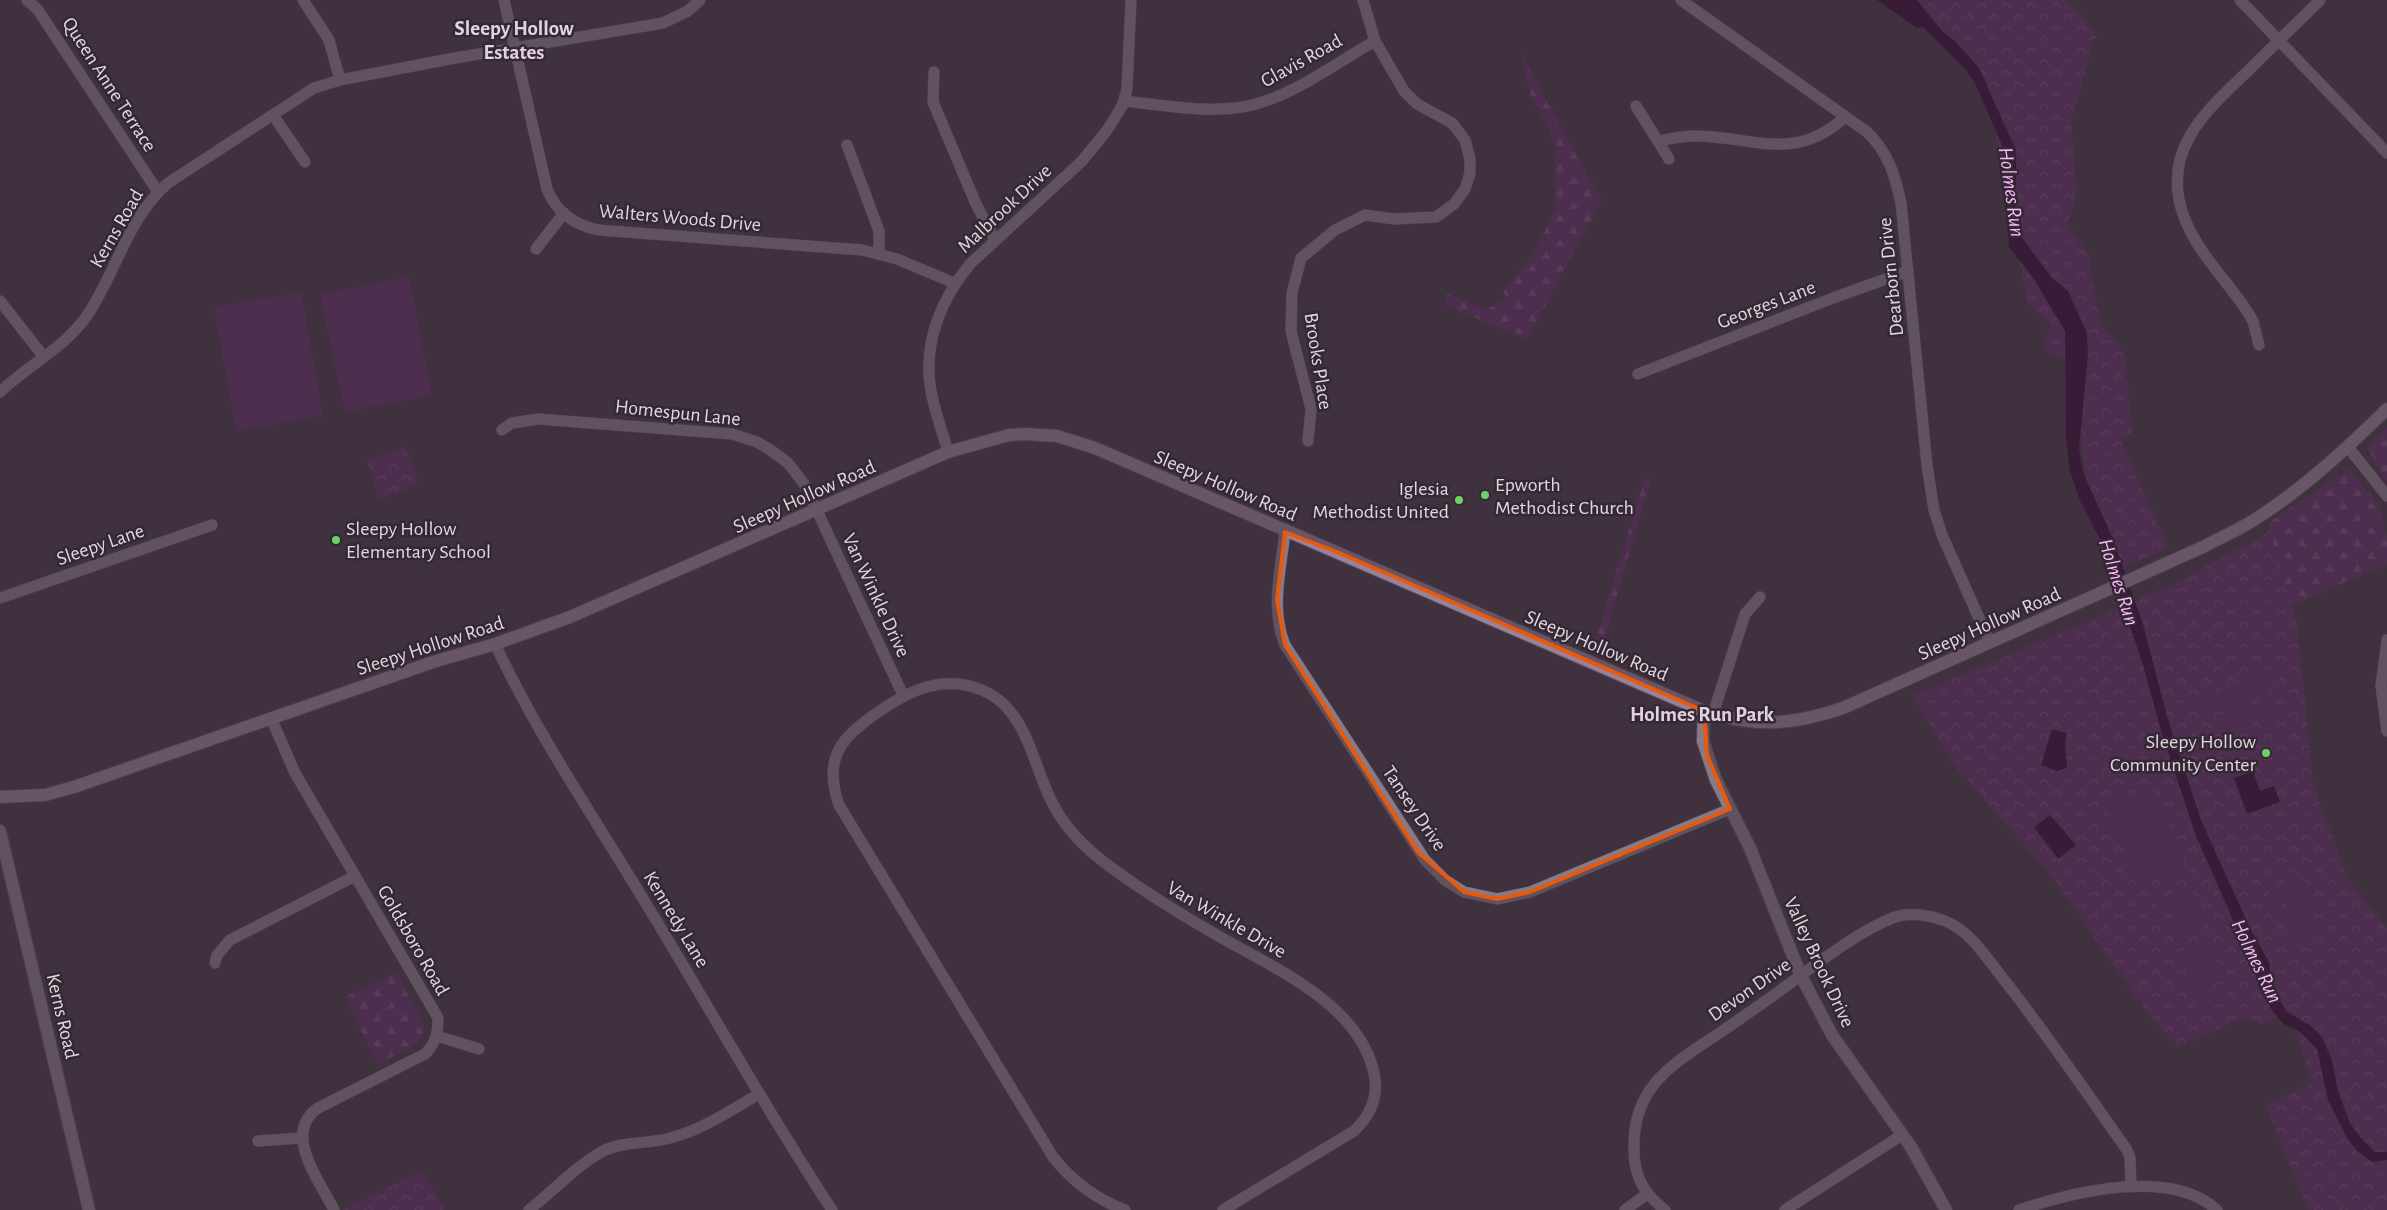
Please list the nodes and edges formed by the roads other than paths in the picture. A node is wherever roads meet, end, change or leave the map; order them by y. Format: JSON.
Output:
{"nodes":[{"id":1,"x":26,"y":0,"type":"edge"},
{"id":2,"x":303,"y":0,"type":"edge"},
{"id":3,"x":504,"y":0,"type":"edge"},
{"id":4,"x":700,"y":0,"type":"edge"},
{"id":5,"x":1131,"y":0,"type":"edge"},
{"id":6,"x":1363,"y":0,"type":"edge"},
{"id":7,"x":1681,"y":0,"type":"edge"},
{"id":8,"x":2240,"y":0,"type":"edge"},
{"id":9,"x":2320,"y":0,"type":"edge"},
{"id":10,"x":2279,"y":40,"type":"junction"},
{"id":11,"x":1375,"y":41,"type":"junction"},
{"id":12,"x":515,"y":49,"type":"junction"},
{"id":13,"x":934,"y":72,"type":"dead end"},
{"id":14,"x":340,"y":80,"type":"junction"},
{"id":15,"x":1124,"y":101,"type":"junction"},
{"id":16,"x":1636,"y":106,"type":"dead end"},
{"id":17,"x":272,"y":115,"type":"junction"},
{"id":18,"x":1845,"y":117,"type":"junction"},
{"id":19,"x":1659,"y":141,"type":"junction"},
{"id":20,"x":847,"y":144,"type":"dead end"},
{"id":21,"x":2387,"y":153,"type":"edge"},
{"id":22,"x":1669,"y":159,"type":"dead end"},
{"id":23,"x":305,"y":162,"type":"dead end"},
{"id":24,"x":158,"y":192,"type":"junction"},
{"id":25,"x":564,"y":214,"type":"junction"},
{"id":26,"x":995,"y":240,"type":"junction"},
{"id":27,"x":536,"y":249,"type":"dead end"},
{"id":28,"x":879,"y":254,"type":"junction"},
{"id":29,"x":1908,"y":271,"type":"junction"},
{"id":30,"x":954,"y":283,"type":"junction"},
{"id":31,"x":0,"y":301,"type":"edge"},
{"id":32,"x":2259,"y":345,"type":"dead end"},
{"id":33,"x":44,"y":357,"type":"junction"},
{"id":34,"x":1638,"y":374,"type":"dead end"},
{"id":35,"x":0,"y":392,"type":"edge"},
{"id":36,"x":2387,"y":409,"type":"edge"},
{"id":37,"x":502,"y":430,"type":"dead end"},
{"id":38,"x":1308,"y":441,"type":"dead end"},
{"id":39,"x":2348,"y":447,"type":"junction"},
{"id":40,"x":948,"y":452,"type":"junction"},
{"id":41,"x":2387,"y":496,"type":"edge"},
{"id":42,"x":818,"y":511,"type":"junction"},
{"id":43,"x":212,"y":525,"type":"dead end"},
{"id":44,"x":1285,"y":532,"type":"junction"},
{"id":45,"x":1760,"y":597,"type":"dead end"},
{"id":46,"x":0,"y":598,"type":"edge"},
{"id":47,"x":2387,"y":640,"type":"edge"},
{"id":48,"x":1990,"y":643,"type":"junction"},
{"id":49,"x":495,"y":644,"type":"junction"},
{"id":50,"x":903,"y":695,"type":"junction"},
{"id":51,"x":1709,"y":713,"type":"junction"},
{"id":52,"x":271,"y":718,"type":"junction"},
{"id":53,"x":2387,"y":732,"type":"edge"},
{"id":54,"x":0,"y":797,"type":"edge"},
{"id":55,"x":1730,"y":809,"type":"junction"},
{"id":56,"x":0,"y":831,"type":"edge"},
{"id":57,"x":355,"y":876,"type":"junction"},
{"id":58,"x":215,"y":964,"type":"dead end"},
{"id":59,"x":1801,"y":976,"type":"junction"},
{"id":60,"x":437,"y":1036,"type":"junction"},
{"id":61,"x":479,"y":1048,"type":"dead end"},
{"id":62,"x":759,"y":1094,"type":"junction"},
{"id":63,"x":1902,"y":1136,"type":"junction"},
{"id":64,"x":302,"y":1138,"type":"junction"},
{"id":65,"x":258,"y":1141,"type":"dead end"},
{"id":66,"x":2131,"y":1187,"type":"junction"},
{"id":67,"x":1647,"y":1194,"type":"junction"},
{"id":68,"x":89,"y":1210,"type":"edge"},
{"id":69,"x":334,"y":1210,"type":"edge"},
{"id":70,"x":529,"y":1210,"type":"edge"},
{"id":71,"x":832,"y":1210,"type":"edge"},
{"id":72,"x":1125,"y":1210,"type":"edge"},
{"id":73,"x":1223,"y":1210,"type":"edge"},
{"id":74,"x":1625,"y":1210,"type":"edge"},
{"id":75,"x":1665,"y":1210,"type":"edge"},
{"id":76,"x":1785,"y":1210,"type":"edge"},
{"id":77,"x":1946,"y":1210,"type":"edge"},
{"id":78,"x":2019,"y":1210,"type":"edge"},
{"id":79,"x":2217,"y":1210,"type":"edge"}],
"edges":[{"from":1,"to":24,"type":"street","name":"Queen Anne Terrace"},
{"from":2,"to":14,"type":"street"},
{"from":3,"to":12,"type":"street","name":"Walters Woods Drive"},
{"from":4,"to":12,"type":"street","name":"Kerns Road"},
{"from":5,"to":15,"type":"street","name":"Malbrook Drive"},
{"from":6,"to":11,"type":"street","name":"Brooks Place"},
{"from":7,"to":18,"type":"street","name":"Dearborn Drive"},
{"from":8,"to":10,"type":"street"},
{"from":9,"to":10,"type":"street"},
{"from":10,"to":21,"type":"street"},
{"from":10,"to":32,"type":"street"},
{"from":11,"to":15,"type":"street","name":"Glavis Road"},
{"from":11,"to":38,"type":"street","name":"Brooks Place"},
{"from":12,"to":14,"type":"street","name":"Kerns Road"},
{"from":12,"to":25,"type":"street","name":"Walters Woods Drive"},
{"from":13,"to":26,"type":"street"},
{"from":14,"to":17,"type":"street","name":"Kerns Road"},
{"from":15,"to":26,"type":"street","name":"Malbrook Drive"},
{"from":16,"to":19,"type":"street"},
{"from":17,"to":23,"type":"street"},
{"from":17,"to":24,"type":"street","name":"Kerns Road"},
{"from":18,"to":19,"type":"street"},
{"from":18,"to":29,"type":"street","name":"Dearborn Drive"},
{"from":19,"to":22,"type":"street"},
{"from":20,"to":28,"type":"street"},
{"from":24,"to":33,"type":"street","name":"Kerns Road"},
{"from":25,"to":27,"type":"street"},
{"from":25,"to":28,"type":"street","name":"Walters Woods Drive"},
{"from":26,"to":30,"type":"street","name":"Malbrook Drive"},
{"from":28,"to":30,"type":"street","name":"Walters Woods Drive"},
{"from":29,"to":34,"type":"street","name":"Georges Lane"},
{"from":29,"to":48,"type":"street","name":"Dearborn Drive"},
{"from":30,"to":40,"type":"street","name":"Malbrook Drive"},
{"from":31,"to":33,"type":"street"},
{"from":33,"to":35,"type":"street","name":"Kerns Road"},
{"from":36,"to":39,"type":"main road","name":"Sleepy Hollow Road"},
{"from":37,"to":42,"type":"street","name":"Homespun Lane"},
{"from":39,"to":41,"type":"street"},
{"from":39,"to":48,"type":"main road","name":"Sleepy Hollow Road"},
{"from":40,"to":42,"type":"main road","name":"Sleepy Hollow Road"},
{"from":40,"to":44,"type":"main road","name":"Sleepy Hollow Road"},
{"from":42,"to":49,"type":"main road","name":"Sleepy Hollow Road"},
{"from":42,"to":50,"type":"street","name":"Van Winkle Drive"},
{"from":43,"to":46,"type":"street","name":"Sleepy Lane"},
{"from":44,"to":51,"type":"main road","name":"Sleepy Hollow Road"},
{"from":44,"to":55,"type":"street","name":"Tansey Drive"},
{"from":45,"to":51,"type":"street","name":"Valley Brook Drive"},
{"from":47,"to":53,"type":"street"},
{"from":48,"to":51,"type":"main road","name":"Sleepy Hollow Road"},
{"from":49,"to":52,"type":"main road","name":"Sleepy Hollow Road"},
{"from":49,"to":62,"type":"street","name":"Kennedy Lane"},
{"from":50,"to":72,"type":"street","name":"Van Winkle Drive"},
{"from":50,"to":73,"type":"street","name":"Van Winkle Drive"},
{"from":51,"to":55,"type":"street","name":"Valley Brook Drive"},
{"from":52,"to":54,"type":"main road","name":"Sleepy Hollow Road"},
{"from":52,"to":57,"type":"street","name":"Goldsboro Road"},
{"from":55,"to":59,"type":"street","name":"Valley Brook Drive"},
{"from":56,"to":68,"type":"street","name":"Kerns Road"},
{"from":57,"to":58,"type":"street"},
{"from":57,"to":60,"type":"street","name":"Goldsboro Road"},
{"from":59,"to":63,"type":"street","name":"Valley Brook Drive"},
{"from":59,"to":66,"type":"street","name":"Devon Drive"},
{"from":59,"to":67,"type":"street","name":"Devon Drive"},
{"from":60,"to":61,"type":"street"},
{"from":60,"to":64,"type":"street"},
{"from":62,"to":70,"type":"street"},
{"from":62,"to":71,"type":"street","name":"Kennedy Lane"},
{"from":63,"to":76,"type":"street"},
{"from":63,"to":77,"type":"street","name":"Valley Brook Drive"},
{"from":64,"to":65,"type":"street"},
{"from":64,"to":69,"type":"street"},
{"from":66,"to":78,"type":"street"},
{"from":66,"to":79,"type":"street"},
{"from":67,"to":74,"type":"street"},
{"from":67,"to":75,"type":"street","name":"Devon Drive"}]}
